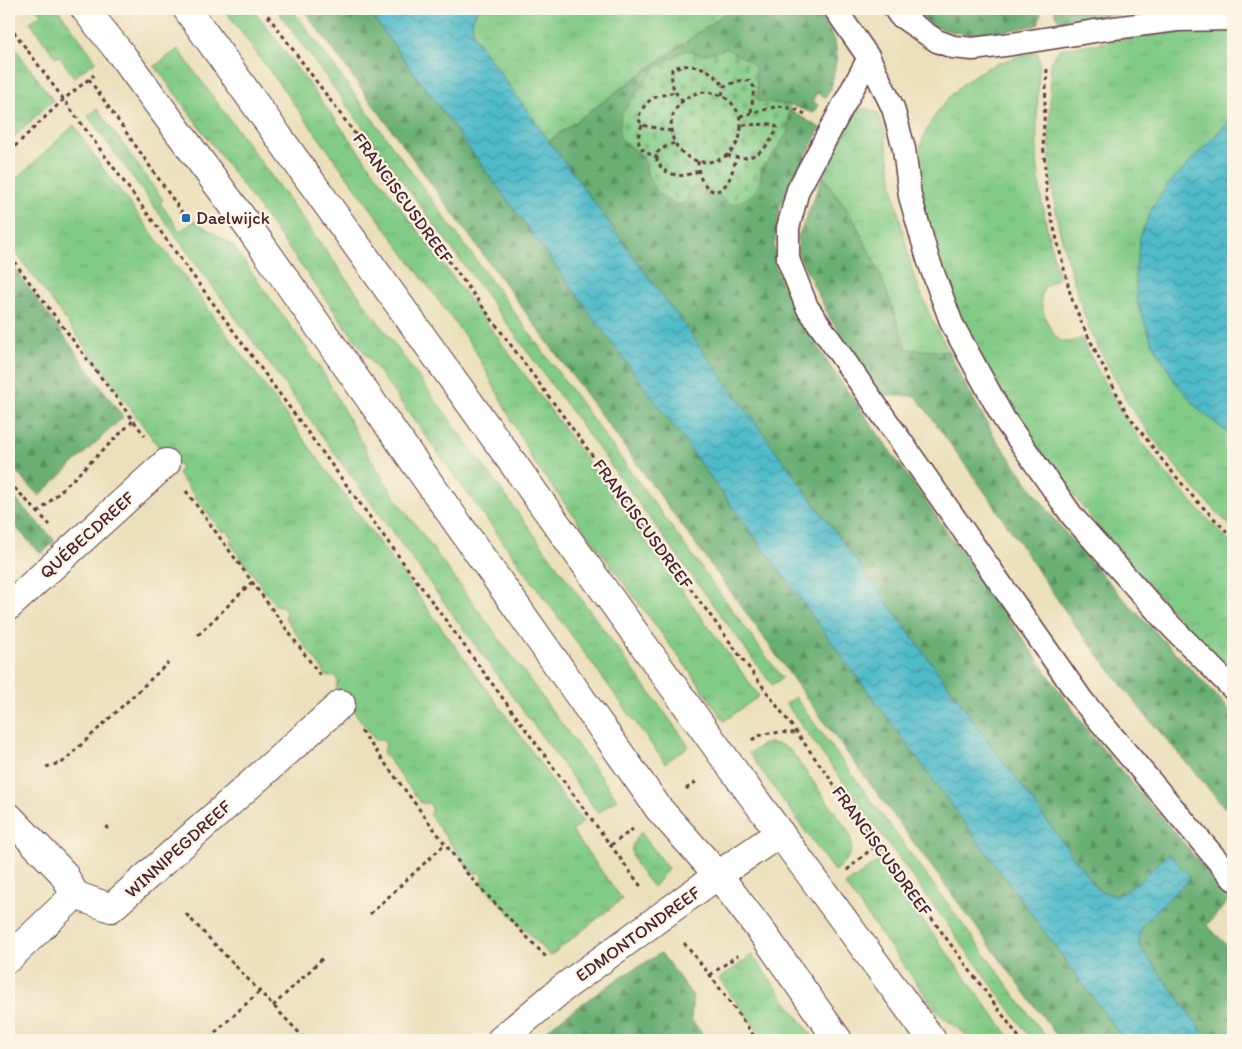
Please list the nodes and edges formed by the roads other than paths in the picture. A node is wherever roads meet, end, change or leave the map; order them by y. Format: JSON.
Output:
{"nodes":[{"id":1,"x":85,"y":9,"type":"edge"},
{"id":2,"x":187,"y":9,"type":"edge"},
{"id":3,"x":835,"y":9,"type":"edge"},
{"id":4,"x":895,"y":9,"type":"edge"},
{"id":5,"x":1233,"y":19,"type":"edge"},
{"id":6,"x":868,"y":58,"type":"junction"},
{"id":7,"x":166,"y":463,"type":"road end"},
{"id":8,"x":9,"y":606,"type":"edge"},
{"id":9,"x":1233,"y":689,"type":"edge"},
{"id":10,"x":341,"y":704,"type":"road end"},
{"id":11,"x":9,"y":817,"type":"edge"},
{"id":12,"x":780,"y":833,"type":"junction"},
{"id":13,"x":718,"y":876,"type":"junction"},
{"id":14,"x":1233,"y":880,"type":"edge"},
{"id":15,"x":76,"y":895,"type":"junction"},
{"id":16,"x":9,"y":958,"type":"edge"},
{"id":17,"x":501,"y":1040,"type":"edge"},
{"id":18,"x":838,"y":1040,"type":"edge"},
{"id":19,"x":932,"y":1040,"type":"edge"}],
"edges":[{"from":1,"to":13,"type":"main road"},
{"from":2,"to":12,"type":"main road"},
{"from":3,"to":6,"type":"lane"},
{"from":4,"to":5,"type":"lane"},
{"from":6,"to":9,"type":"lane"},
{"from":6,"to":14,"type":"lane"},
{"from":7,"to":8,"type":"main road","name":"QUÉBECDREEF"},
{"from":10,"to":15,"type":"main road","name":"WINNIPEGDREEF"},
{"from":11,"to":15,"type":"main road"},
{"from":12,"to":13,"type":"main road","name":"EDMONTONDREEF"},
{"from":12,"to":19,"type":"main road"},
{"from":13,"to":17,"type":"main road","name":"EDMONTONDREEF"},
{"from":13,"to":18,"type":"main road"},
{"from":15,"to":16,"type":"main road"}]}
